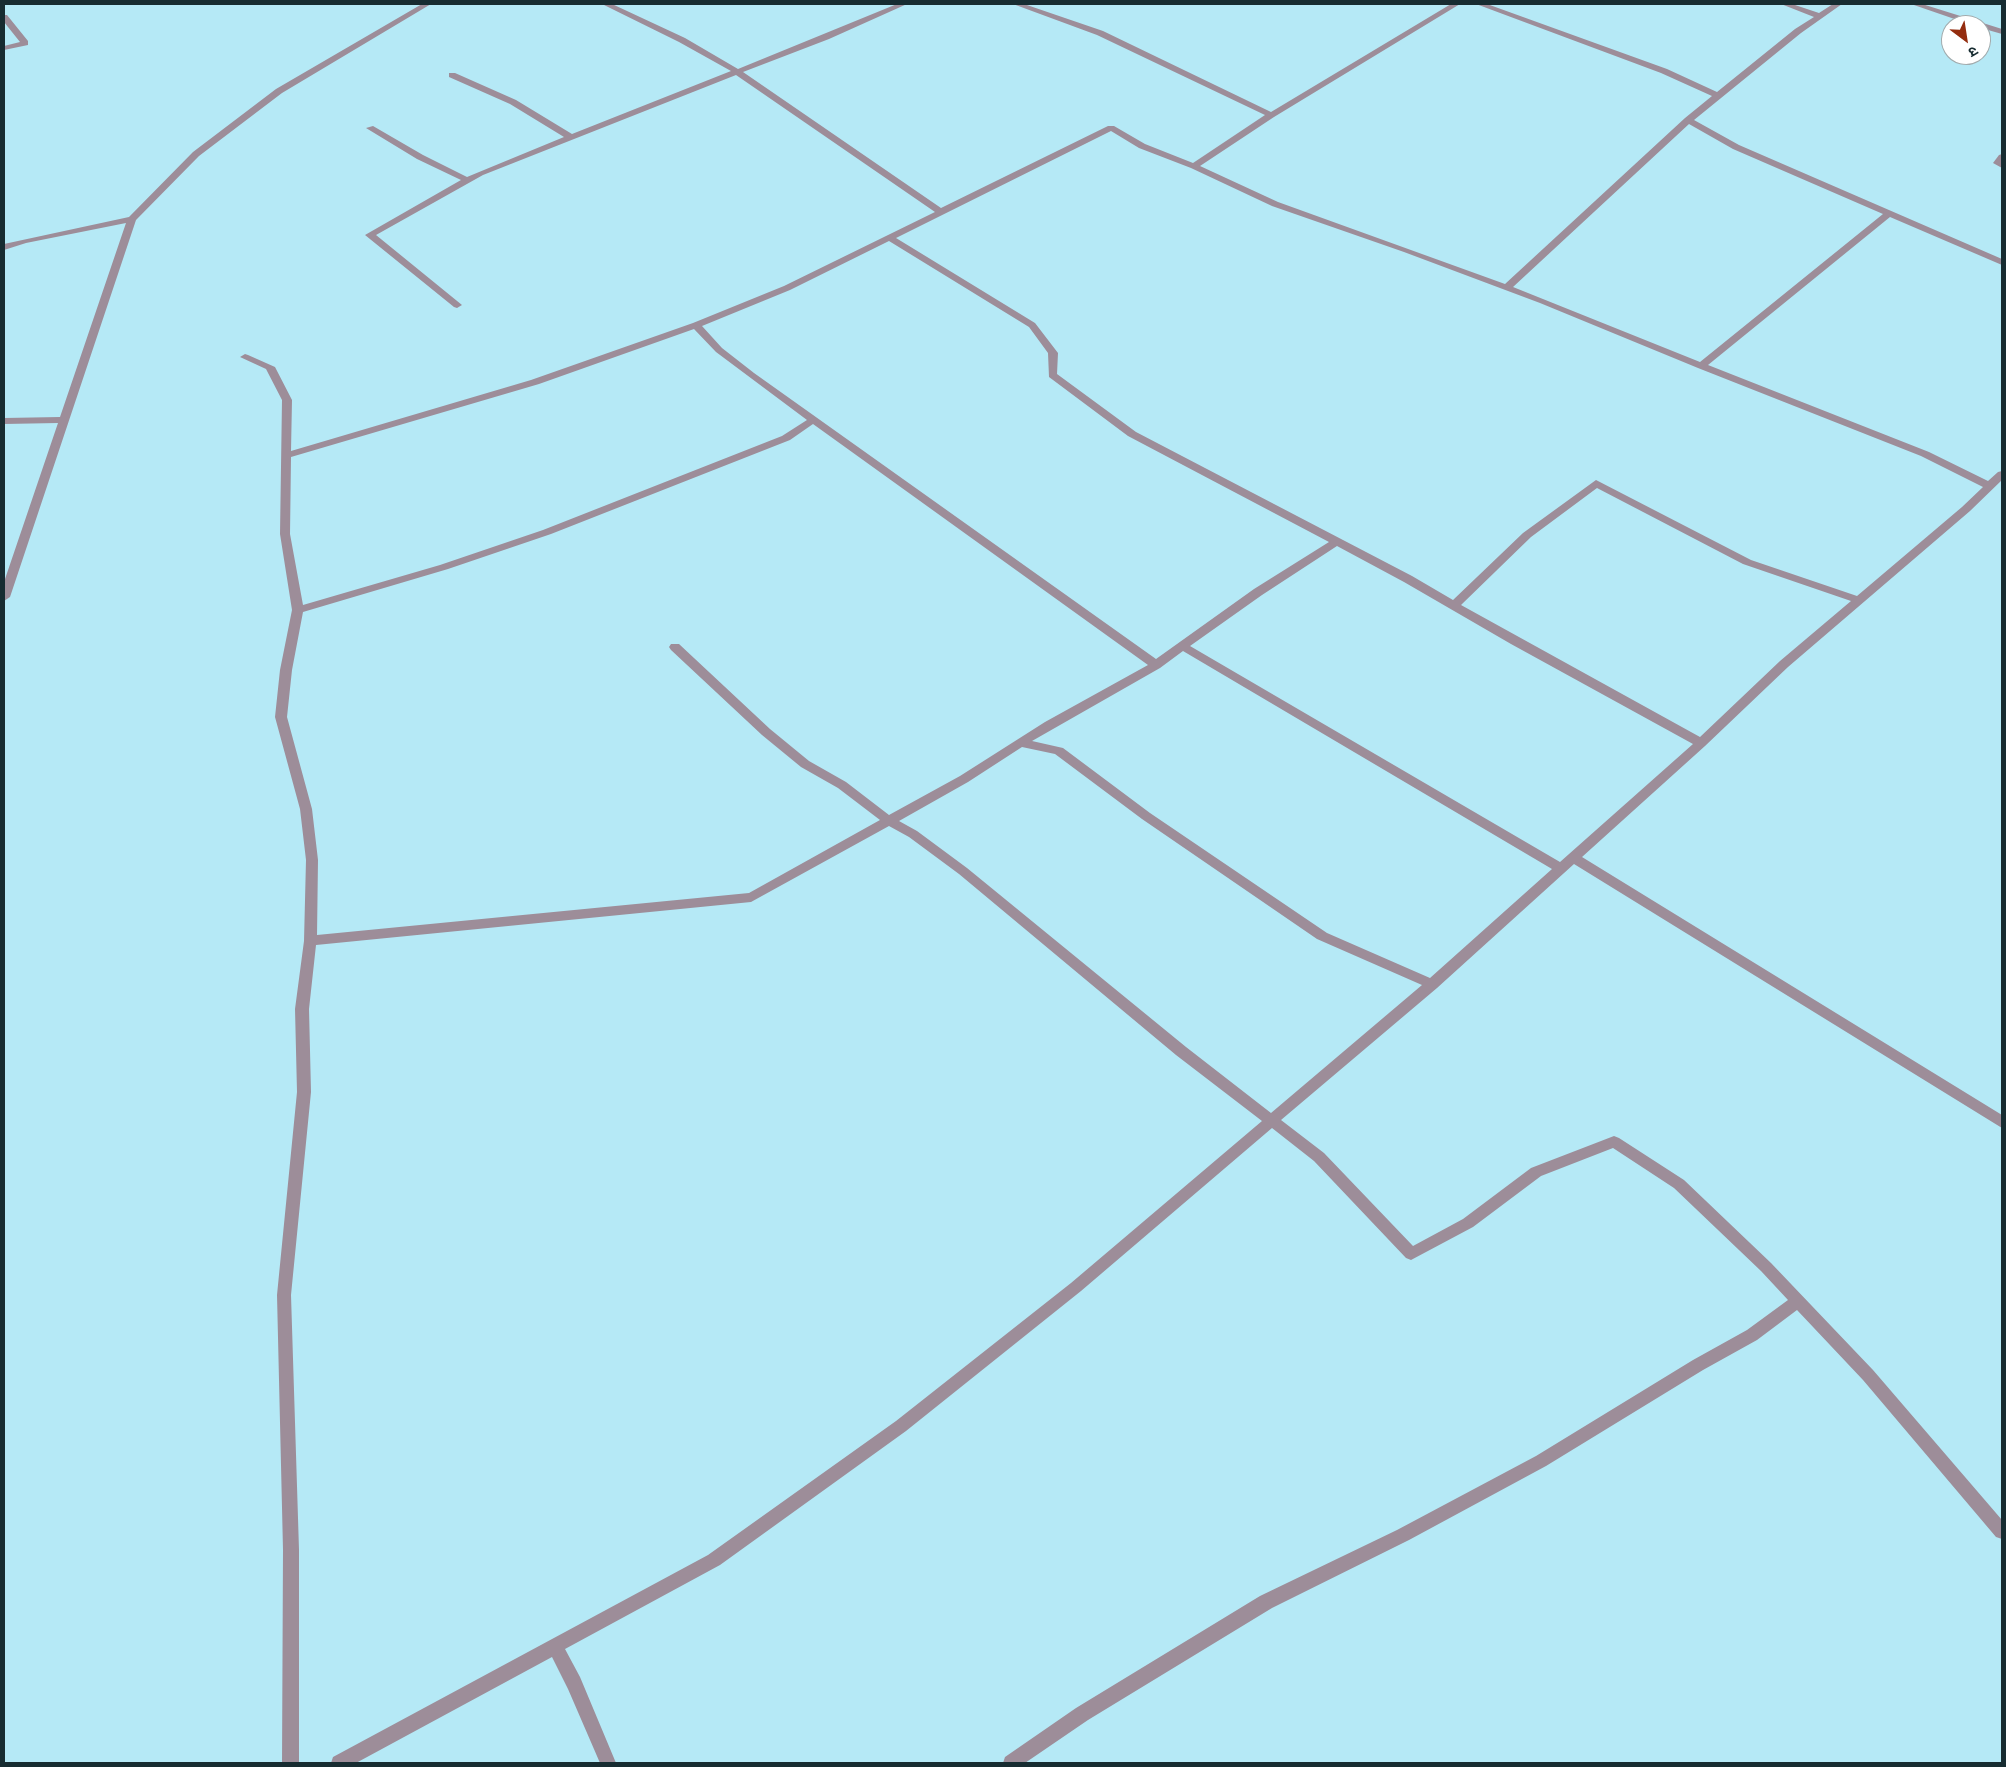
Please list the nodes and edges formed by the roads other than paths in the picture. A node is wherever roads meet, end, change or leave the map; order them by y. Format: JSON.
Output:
{"nodes":[{"id":1,"x":427,"y":4,"type":"edge"},
{"id":2,"x":606,"y":4,"type":"edge"},
{"id":3,"x":903,"y":4,"type":"edge"},
{"id":4,"x":1017,"y":4,"type":"edge"},
{"id":5,"x":1456,"y":4,"type":"edge"},
{"id":6,"x":1480,"y":4,"type":"edge"},
{"id":7,"x":1785,"y":4,"type":"edge"},
{"id":8,"x":1838,"y":4,"type":"edge"},
{"id":9,"x":1915,"y":4,"type":"edge"},
{"id":10,"x":1950,"y":15,"type":"edge"},
{"id":11,"x":1820,"y":16,"type":"junction"},
{"id":12,"x":4,"y":17,"type":"edge"},
{"id":13,"x":4,"y":48,"type":"edge"},
{"id":14,"x":736,"y":71,"type":"junction"},
{"id":15,"x":452,"y":75,"type":"dead end"},
{"id":16,"x":1718,"y":96,"type":"junction"},
{"id":17,"x":1271,"y":115,"type":"junction"},
{"id":18,"x":1688,"y":120,"type":"junction"},
{"id":19,"x":370,"y":128,"type":"dead end"},
{"id":20,"x":569,"y":136,"type":"junction"},
{"id":21,"x":2002,"y":157,"type":"edge"},
{"id":22,"x":2002,"y":165,"type":"edge"},
{"id":23,"x":1194,"y":166,"type":"junction"},
{"id":24,"x":467,"y":180,"type":"junction"},
{"id":25,"x":941,"y":212,"type":"junction"},
{"id":26,"x":1889,"y":213,"type":"junction"},
{"id":27,"x":132,"y":219,"type":"junction"},
{"id":28,"x":888,"y":237,"type":"junction"},
{"id":29,"x":4,"y":247,"type":"edge"},
{"id":30,"x":2002,"y":262,"type":"edge"},
{"id":31,"x":1507,"y":287,"type":"junction"},
{"id":32,"x":457,"y":305,"type":"dead end"},
{"id":33,"x":696,"y":324,"type":"junction"},
{"id":34,"x":244,"y":356,"type":"dead end"},
{"id":35,"x":1701,"y":366,"type":"junction"},
{"id":36,"x":64,"y":420,"type":"junction"},
{"id":37,"x":812,"y":420,"type":"junction"},
{"id":38,"x":4,"y":421,"type":"edge"},
{"id":39,"x":285,"y":456,"type":"junction"},
{"id":40,"x":2002,"y":474,"type":"edge"},
{"id":41,"x":1990,"y":486,"type":"junction"},
{"id":42,"x":1336,"y":542,"type":"junction"},
{"id":43,"x":4,"y":597,"type":"edge"},
{"id":44,"x":1859,"y":600,"type":"junction"},
{"id":45,"x":1454,"y":606,"type":"junction"},
{"id":46,"x":298,"y":610,"type":"junction"},
{"id":47,"x":1182,"y":646,"type":"junction"},
{"id":48,"x":675,"y":647,"type":"dead end"},
{"id":49,"x":1156,"y":664,"type":"junction"},
{"id":50,"x":1021,"y":743,"type":"junction"},
{"id":51,"x":1702,"y":743,"type":"junction"},
{"id":52,"x":889,"y":821,"type":"junction"},
{"id":53,"x":1574,"y":858,"type":"junction"},
{"id":54,"x":1562,"y":869,"type":"junction"},
{"id":55,"x":310,"y":941,"type":"junction"},
{"id":56,"x":1432,"y":984,"type":"junction"},
{"id":57,"x":1272,"y":1121,"type":"junction"},
{"id":58,"x":2002,"y":1122,"type":"edge"},
{"id":59,"x":1798,"y":1301,"type":"junction"},
{"id":60,"x":2002,"y":1532,"type":"edge"},
{"id":61,"x":555,"y":1646,"type":"junction"},
{"id":62,"x":290,"y":1763,"type":"edge"},
{"id":63,"x":339,"y":1763,"type":"edge"},
{"id":64,"x":608,"y":1763,"type":"edge"},
{"id":65,"x":1011,"y":1763,"type":"edge"}],
"edges":[{"from":1,"to":27,"type":"street"},
{"from":2,"to":14,"type":"street"},
{"from":3,"to":14,"type":"street"},
{"from":4,"to":17,"type":"street"},
{"from":5,"to":17,"type":"street"},
{"from":6,"to":16,"type":"street"},
{"from":7,"to":11,"type":"street"},
{"from":8,"to":11,"type":"street"},
{"from":9,"to":10,"type":"street"},
{"from":11,"to":16,"type":"street"},
{"from":12,"to":13,"type":"street"},
{"from":14,"to":20,"type":"street"},
{"from":14,"to":25,"type":"street"},
{"from":15,"to":20,"type":"street"},
{"from":16,"to":18,"type":"street"},
{"from":17,"to":23,"type":"street"},
{"from":18,"to":26,"type":"street"},
{"from":18,"to":31,"type":"street"},
{"from":19,"to":24,"type":"street"},
{"from":20,"to":24,"type":"street"},
{"from":21,"to":22,"type":"street"},
{"from":23,"to":25,"type":"street"},
{"from":23,"to":31,"type":"street"},
{"from":24,"to":32,"type":"street"},
{"from":25,"to":28,"type":"street"},
{"from":26,"to":30,"type":"street"},
{"from":26,"to":35,"type":"street"},
{"from":27,"to":29,"type":"street"},
{"from":27,"to":36,"type":"street"},
{"from":28,"to":33,"type":"street"},
{"from":28,"to":42,"type":"street"},
{"from":31,"to":35,"type":"street"},
{"from":33,"to":37,"type":"street"},
{"from":33,"to":39,"type":"street"},
{"from":34,"to":39,"type":"street"},
{"from":35,"to":41,"type":"street"},
{"from":36,"to":38,"type":"street"},
{"from":36,"to":43,"type":"street"},
{"from":37,"to":46,"type":"street"},
{"from":37,"to":49,"type":"street"},
{"from":39,"to":46,"type":"street"},
{"from":40,"to":41,"type":"street"},
{"from":41,"to":44,"type":"street"},
{"from":42,"to":45,"type":"street"},
{"from":42,"to":47,"type":"street"},
{"from":44,"to":45,"type":"street"},
{"from":44,"to":51,"type":"street"},
{"from":45,"to":51,"type":"street"},
{"from":46,"to":55,"type":"street"},
{"from":47,"to":49,"type":"street"},
{"from":47,"to":54,"type":"street"},
{"from":48,"to":52,"type":"street"},
{"from":49,"to":50,"type":"street"},
{"from":50,"to":52,"type":"street"},
{"from":50,"to":56,"type":"street"},
{"from":51,"to":53,"type":"street"},
{"from":52,"to":55,"type":"street"},
{"from":52,"to":57,"type":"street"},
{"from":53,"to":54,"type":"street"},
{"from":53,"to":58,"type":"street"},
{"from":54,"to":56,"type":"street"},
{"from":55,"to":62,"type":"street"},
{"from":56,"to":57,"type":"street"},
{"from":57,"to":59,"type":"street"},
{"from":57,"to":61,"type":"street"},
{"from":59,"to":60,"type":"street"},
{"from":59,"to":65,"type":"street"},
{"from":61,"to":63,"type":"street"},
{"from":61,"to":64,"type":"street"}]}
